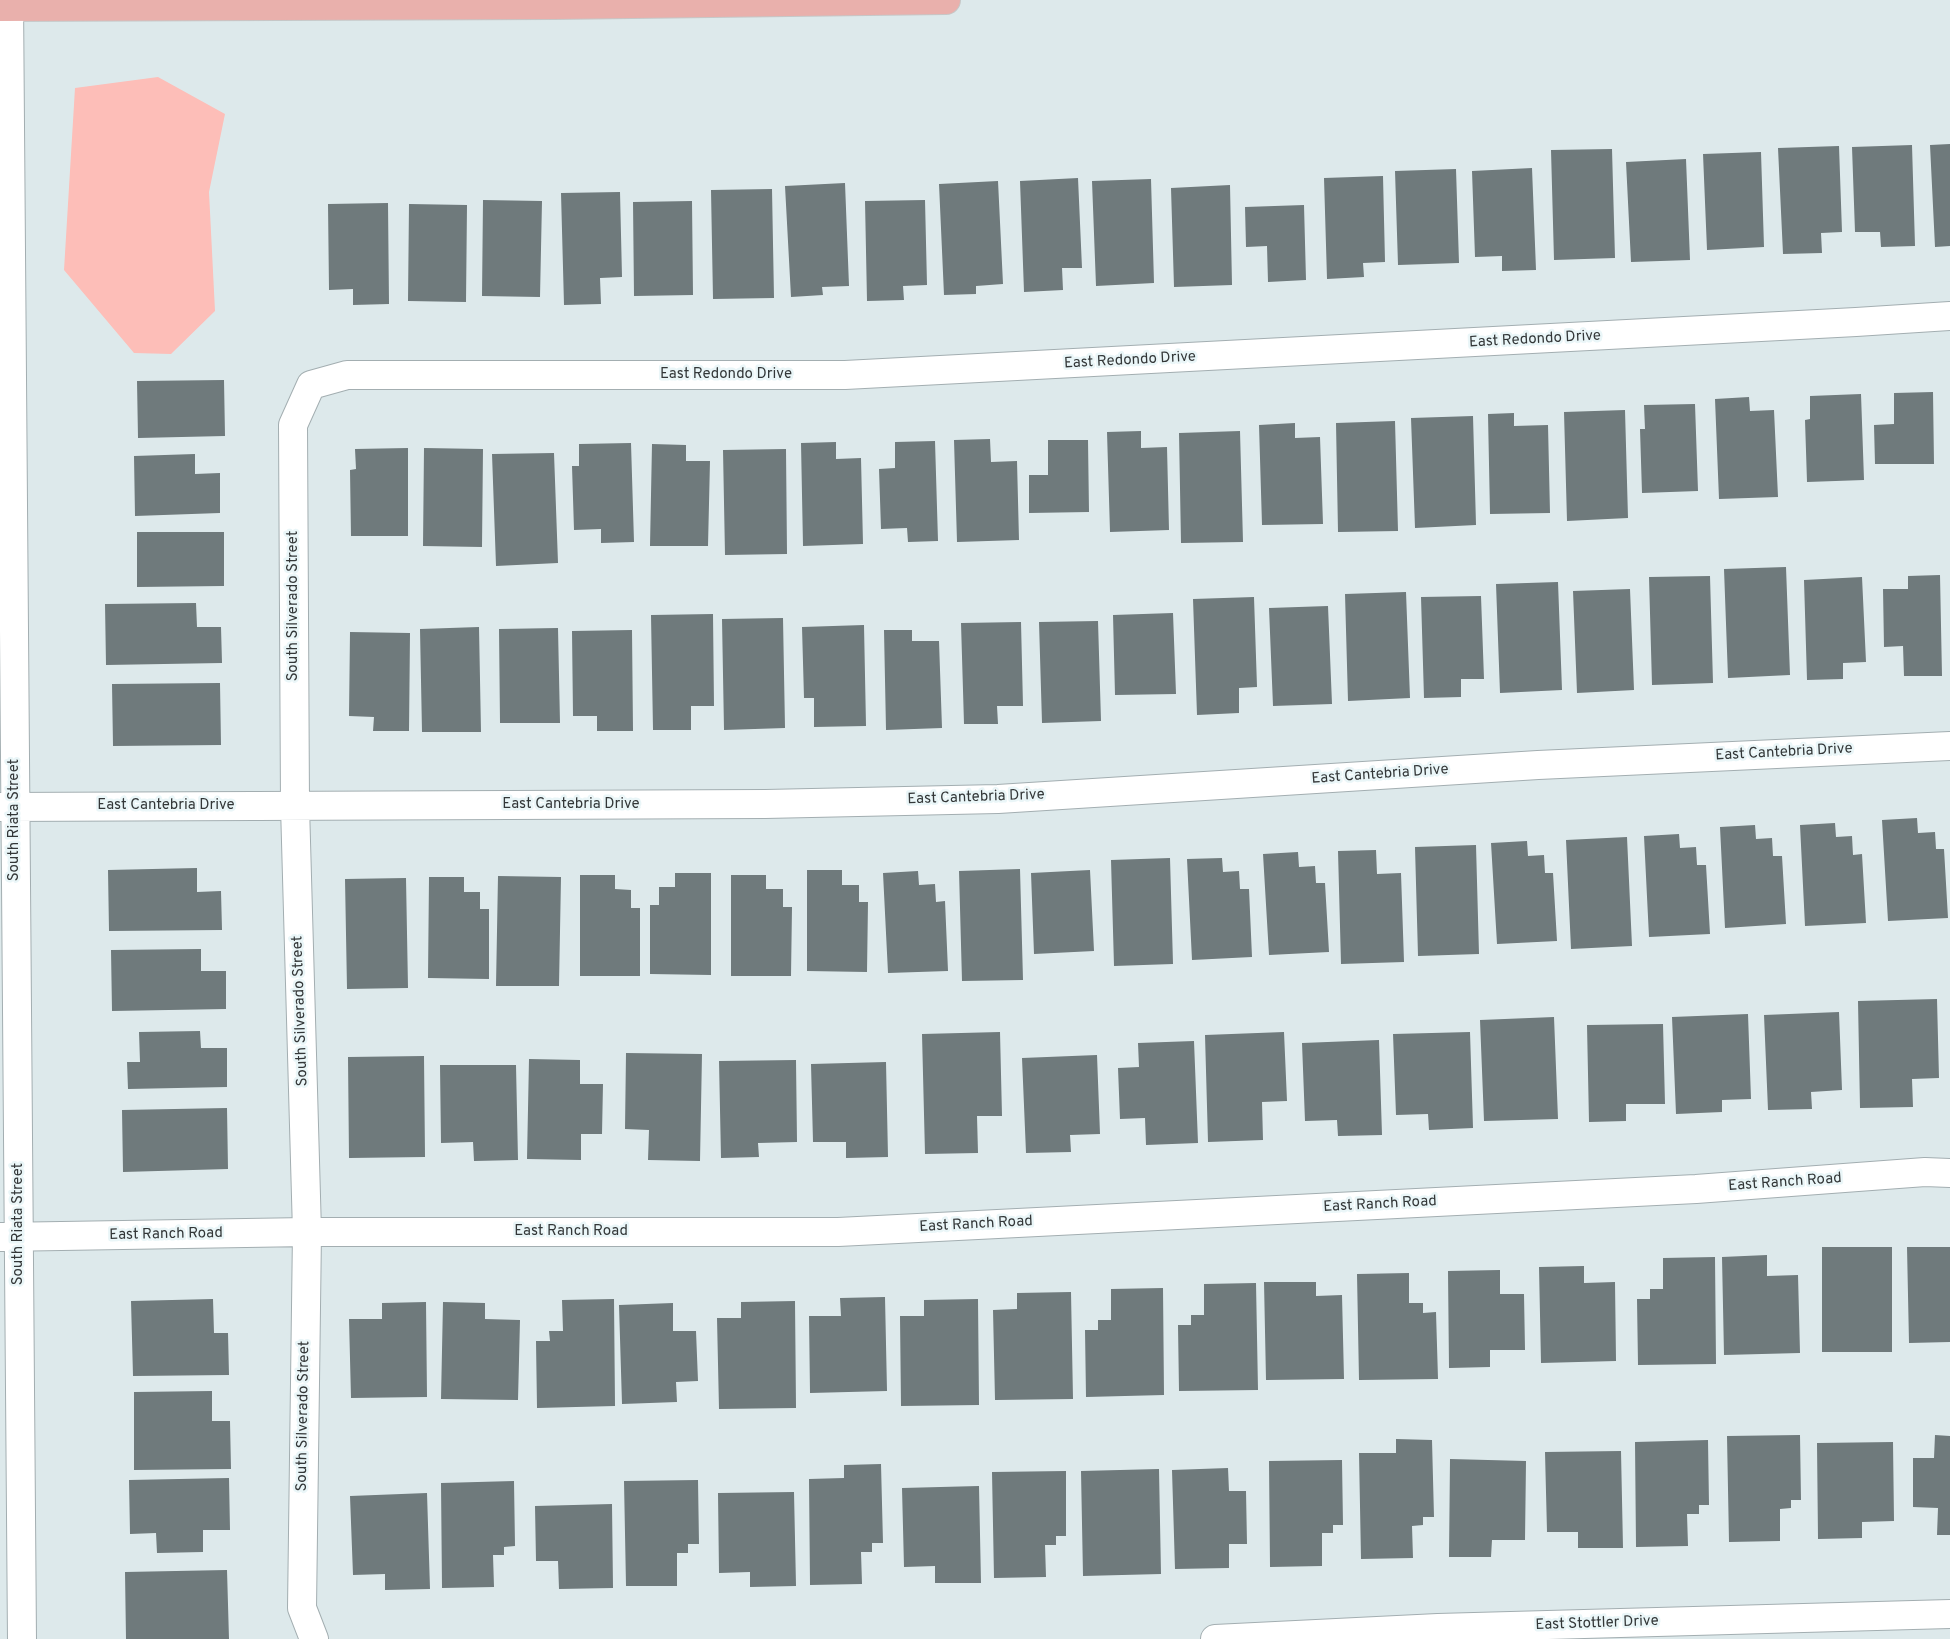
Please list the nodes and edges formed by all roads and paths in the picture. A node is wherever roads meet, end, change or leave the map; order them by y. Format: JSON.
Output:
{"nodes":[{"id":1,"x":946,"y":0,"type":"edge"},
{"id":2,"x":6,"y":4,"type":"edge"},
{"id":3,"x":1950,"y":316,"type":"edge"},
{"id":4,"x":311,"y":385,"type":"joint"},
{"id":5,"x":1950,"y":746,"type":"edge"},
{"id":6,"x":295,"y":806,"type":"junction"},
{"id":7,"x":8,"y":807,"type":"edge"},
{"id":8,"x":1950,"y":1174,"type":"edge"},
{"id":9,"x":307,"y":1232,"type":"junction"},
{"id":10,"x":9,"y":1237,"type":"edge"},
{"id":11,"x":1950,"y":1614,"type":"edge"},
{"id":12,"x":1438,"y":1634,"type":"edge"},
{"id":13,"x":22,"y":1639,"type":"edge"},
{"id":14,"x":314,"y":1639,"type":"edge"},
{"id":15,"x":1215,"y":1639,"type":"edge"}],
"edges":[{"from":1,"to":2,"type":"main road"},
{"from":2,"to":7,"type":"street","name":"South Riata Street"},
{"from":3,"to":4,"type":"street","name":"East Redondo Drive"},
{"from":4,"to":6,"type":"street","name":"South Silverado Street"},
{"from":5,"to":6,"type":"street","name":"East Cantebria Drive"},
{"from":6,"to":7,"type":"street","name":"East Cantebria Drive"},
{"from":6,"to":9,"type":"street","name":"South Silverado Street"},
{"from":7,"to":10,"type":"street","name":"South Riata Street"},
{"from":8,"to":9,"type":"street","name":"East Ranch Road"},
{"from":9,"to":10,"type":"street","name":"East Ranch Road"},
{"from":9,"to":14,"type":"street","name":"South Silverado Street"},
{"from":10,"to":13,"type":"street","name":"South Riata Street"},
{"from":11,"to":12,"type":"street","name":"East Stottler Drive"},
{"from":12,"to":15,"type":"street","name":"East Stottler Drive"}]}
